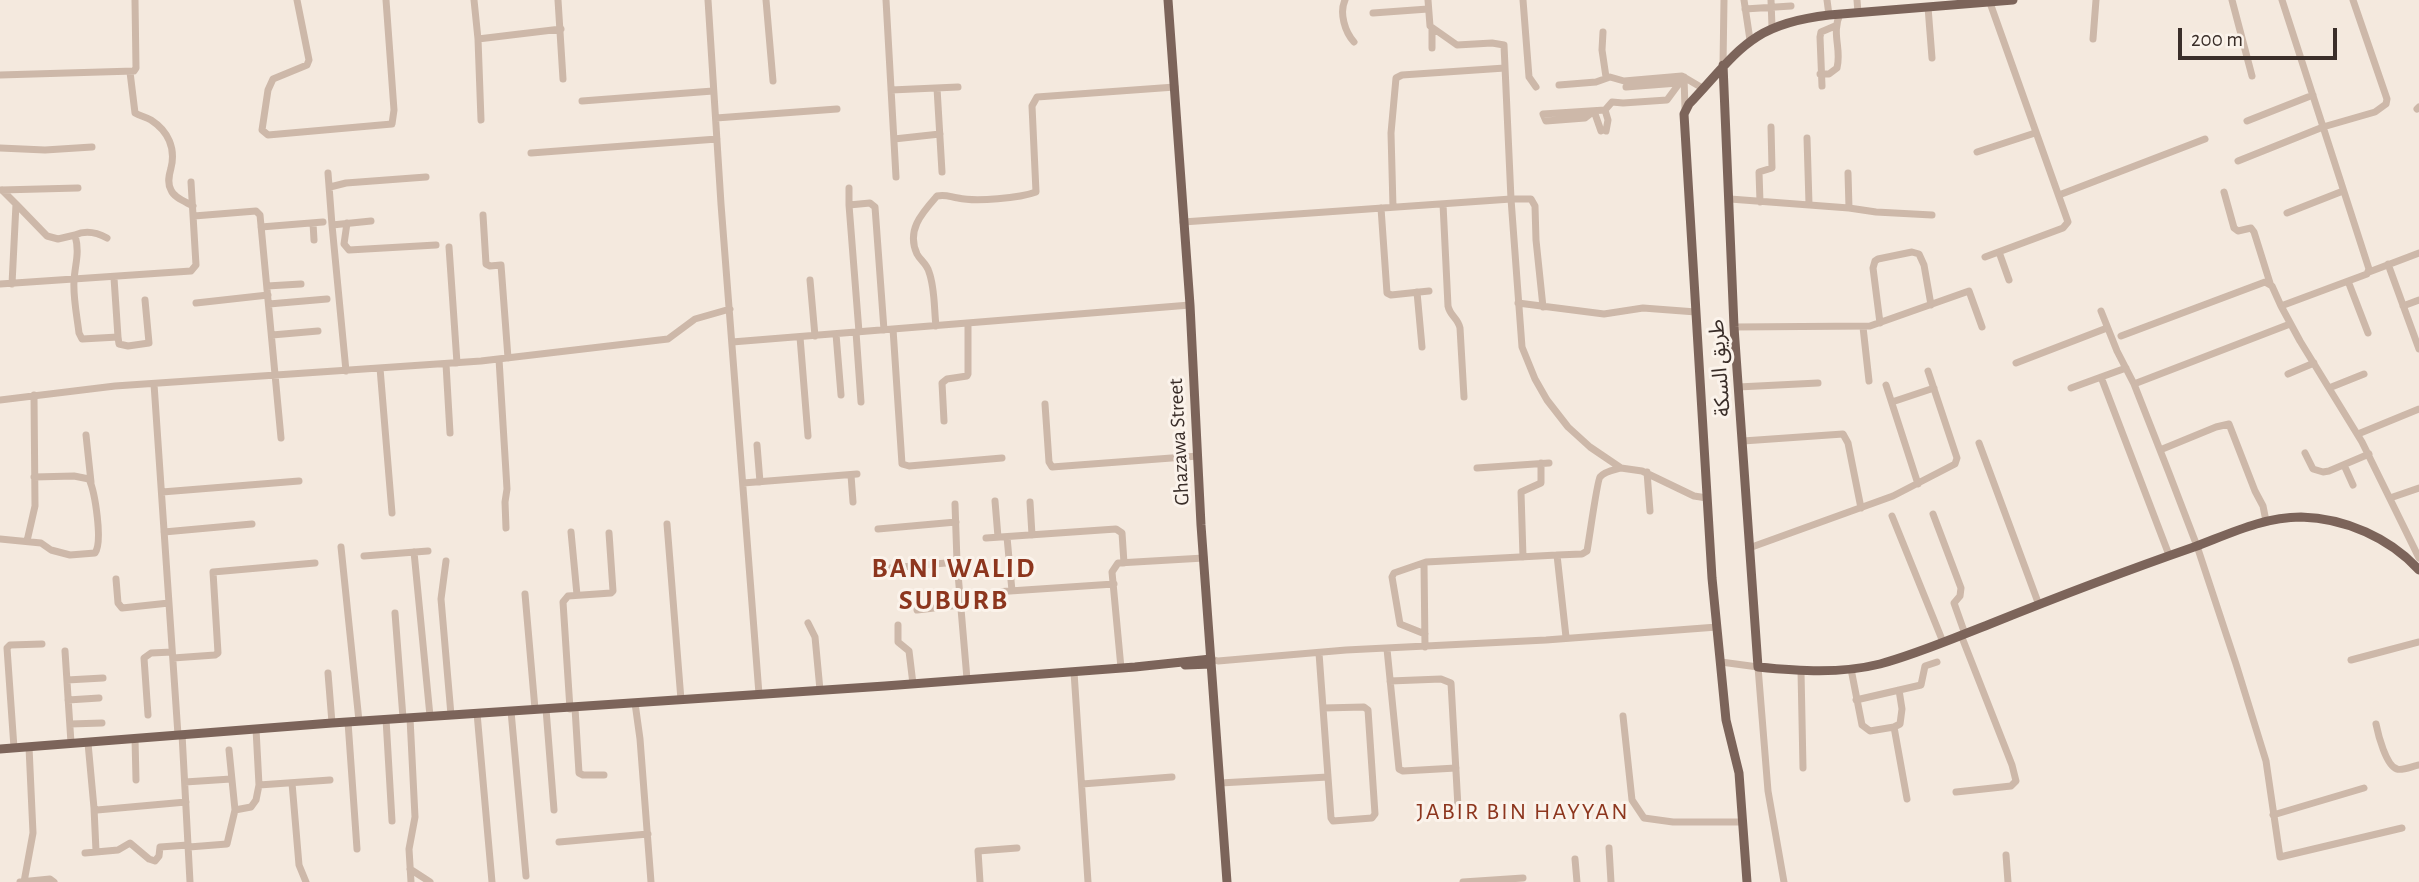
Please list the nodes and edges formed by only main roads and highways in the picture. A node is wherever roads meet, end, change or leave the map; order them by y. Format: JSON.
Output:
{"nodes":[{"id":1,"x":1168,"y":0,"type":"edge"},
{"id":2,"x":2013,"y":0,"type":"edge"},
{"id":3,"x":1989,"y":1,"type":"edge"},
{"id":4,"x":1961,"y":2,"type":"edge"},
{"id":5,"x":1900,"y":5,"type":"edge"},
{"id":6,"x":1723,"y":65,"type":"junction"},
{"id":7,"x":2419,"y":570,"type":"edge"},
{"id":8,"x":1210,"y":647,"type":"junction"},
{"id":9,"x":1195,"y":662,"type":"junction"},
{"id":10,"x":1213,"y":664,"type":"junction"},
{"id":11,"x":0,"y":749,"type":"edge"},
{"id":12,"x":1227,"y":882,"type":"edge"},
{"id":13,"x":1747,"y":882,"type":"edge"}],
"edges":[{"from":1,"to":8,"type":"main road","name":"Ghazawa Street"},
{"from":2,"to":3,"type":"main road"},
{"from":3,"to":4,"type":"main road"},
{"from":4,"to":5,"type":"main road"},
{"from":5,"to":6,"type":"main road"},
{"from":6,"to":7,"type":"main road","name":"طريق السكة"},
{"from":6,"to":13,"type":"main road"},
{"from":8,"to":9,"type":"main road"},
{"from":8,"to":10,"type":"main road","name":"Ghazawa Street"},
{"from":9,"to":10,"type":"main road"},
{"from":9,"to":10,"type":"main road"},
{"from":9,"to":11,"type":"main road"},
{"from":10,"to":12,"type":"main road","name":"Ghazawa Street"}]}
